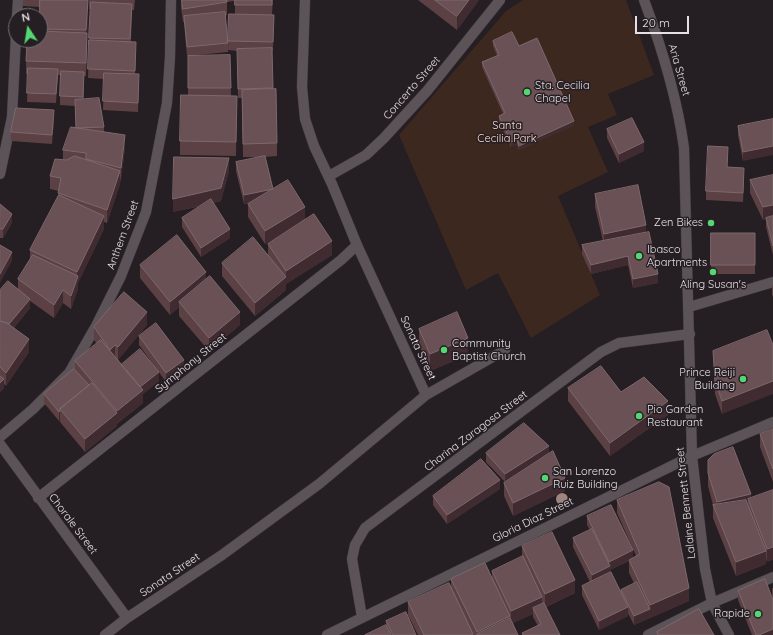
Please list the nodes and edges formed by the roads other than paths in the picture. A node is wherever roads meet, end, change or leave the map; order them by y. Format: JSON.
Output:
{"nodes":[{"id":1,"x":171,"y":0,"type":"edge"},
{"id":2,"x":305,"y":0,"type":"edge"},
{"id":3,"x":500,"y":0,"type":"edge"},
{"id":4,"x":644,"y":0,"type":"edge"},
{"id":5,"x":15,"y":48,"type":"edge"},
{"id":6,"x":684,"y":148,"type":"joint"},
{"id":7,"x":0,"y":174,"type":"edge"},
{"id":8,"x":329,"y":176,"type":"junction"},
{"id":9,"x":357,"y":246,"type":"junction"},
{"id":10,"x":773,"y":282,"type":"edge"},
{"id":11,"x":689,"y":307,"type":"junction"},
{"id":12,"x":690,"y":334,"type":"junction"},
{"id":13,"x":505,"y":350,"type":"dead end"},
{"id":14,"x":426,"y":395,"type":"junction"},
{"id":15,"x":773,"y":422,"type":"edge"},
{"id":16,"x":0,"y":437,"type":"edge"},
{"id":17,"x":0,"y":444,"type":"edge"},
{"id":18,"x":692,"y":456,"type":"junction"},
{"id":19,"x":38,"y":498,"type":"junction"},
{"id":20,"x":773,"y":577,"type":"edge"},
{"id":21,"x":712,"y":603,"type":"junction"},
{"id":22,"x":362,"y":617,"type":"junction"},
{"id":23,"x":127,"y":618,"type":"junction"},
{"id":24,"x":105,"y":635,"type":"edge"},
{"id":25,"x":327,"y":635,"type":"edge"},
{"id":26,"x":648,"y":635,"type":"edge"},
{"id":27,"x":728,"y":635,"type":"edge"}],
"edges":[{"from":1,"to":16,"type":"street","name":"Anthem Street"},
{"from":2,"to":8,"type":"street","name":"Sonata Street"},
{"from":3,"to":8,"type":"street","name":"Concerto Street"},
{"from":4,"to":6,"type":"street","name":"Aria Street"},
{"from":5,"to":7,"type":"street"},
{"from":6,"to":11,"type":"street","name":"Lalaine Bennett Street"},
{"from":8,"to":9,"type":"street","name":"Sonata Street"},
{"from":9,"to":14,"type":"street","name":"Sonata Street"},
{"from":9,"to":19,"type":"street","name":"Symphony Street"},
{"from":10,"to":11,"type":"street"},
{"from":11,"to":12,"type":"street","name":"Lalaine Bennett Street"},
{"from":12,"to":18,"type":"street","name":"Lalaine Bennett Street"},
{"from":12,"to":22,"type":"street","name":"Charina Zaragosa Street"},
{"from":13,"to":14,"type":"street"},
{"from":14,"to":23,"type":"street","name":"Sonata Street"},
{"from":15,"to":18,"type":"street","name":"Gloria Diaz Street"},
{"from":17,"to":19,"type":"street","name":"Chorale Street"},
{"from":18,"to":21,"type":"street","name":"Lalaine Bennett Street"},
{"from":18,"to":22,"type":"street","name":"Gloria Diaz Street"},
{"from":19,"to":23,"type":"street","name":"Chorale Street"},
{"from":20,"to":21,"type":"street"},
{"from":21,"to":26,"type":"street"},
{"from":21,"to":27,"type":"street","name":"Lalaine Bennett Street"},
{"from":22,"to":25,"type":"street","name":"Gloria Diaz Street"},
{"from":23,"to":24,"type":"street","name":"Sonata Street"}]}
